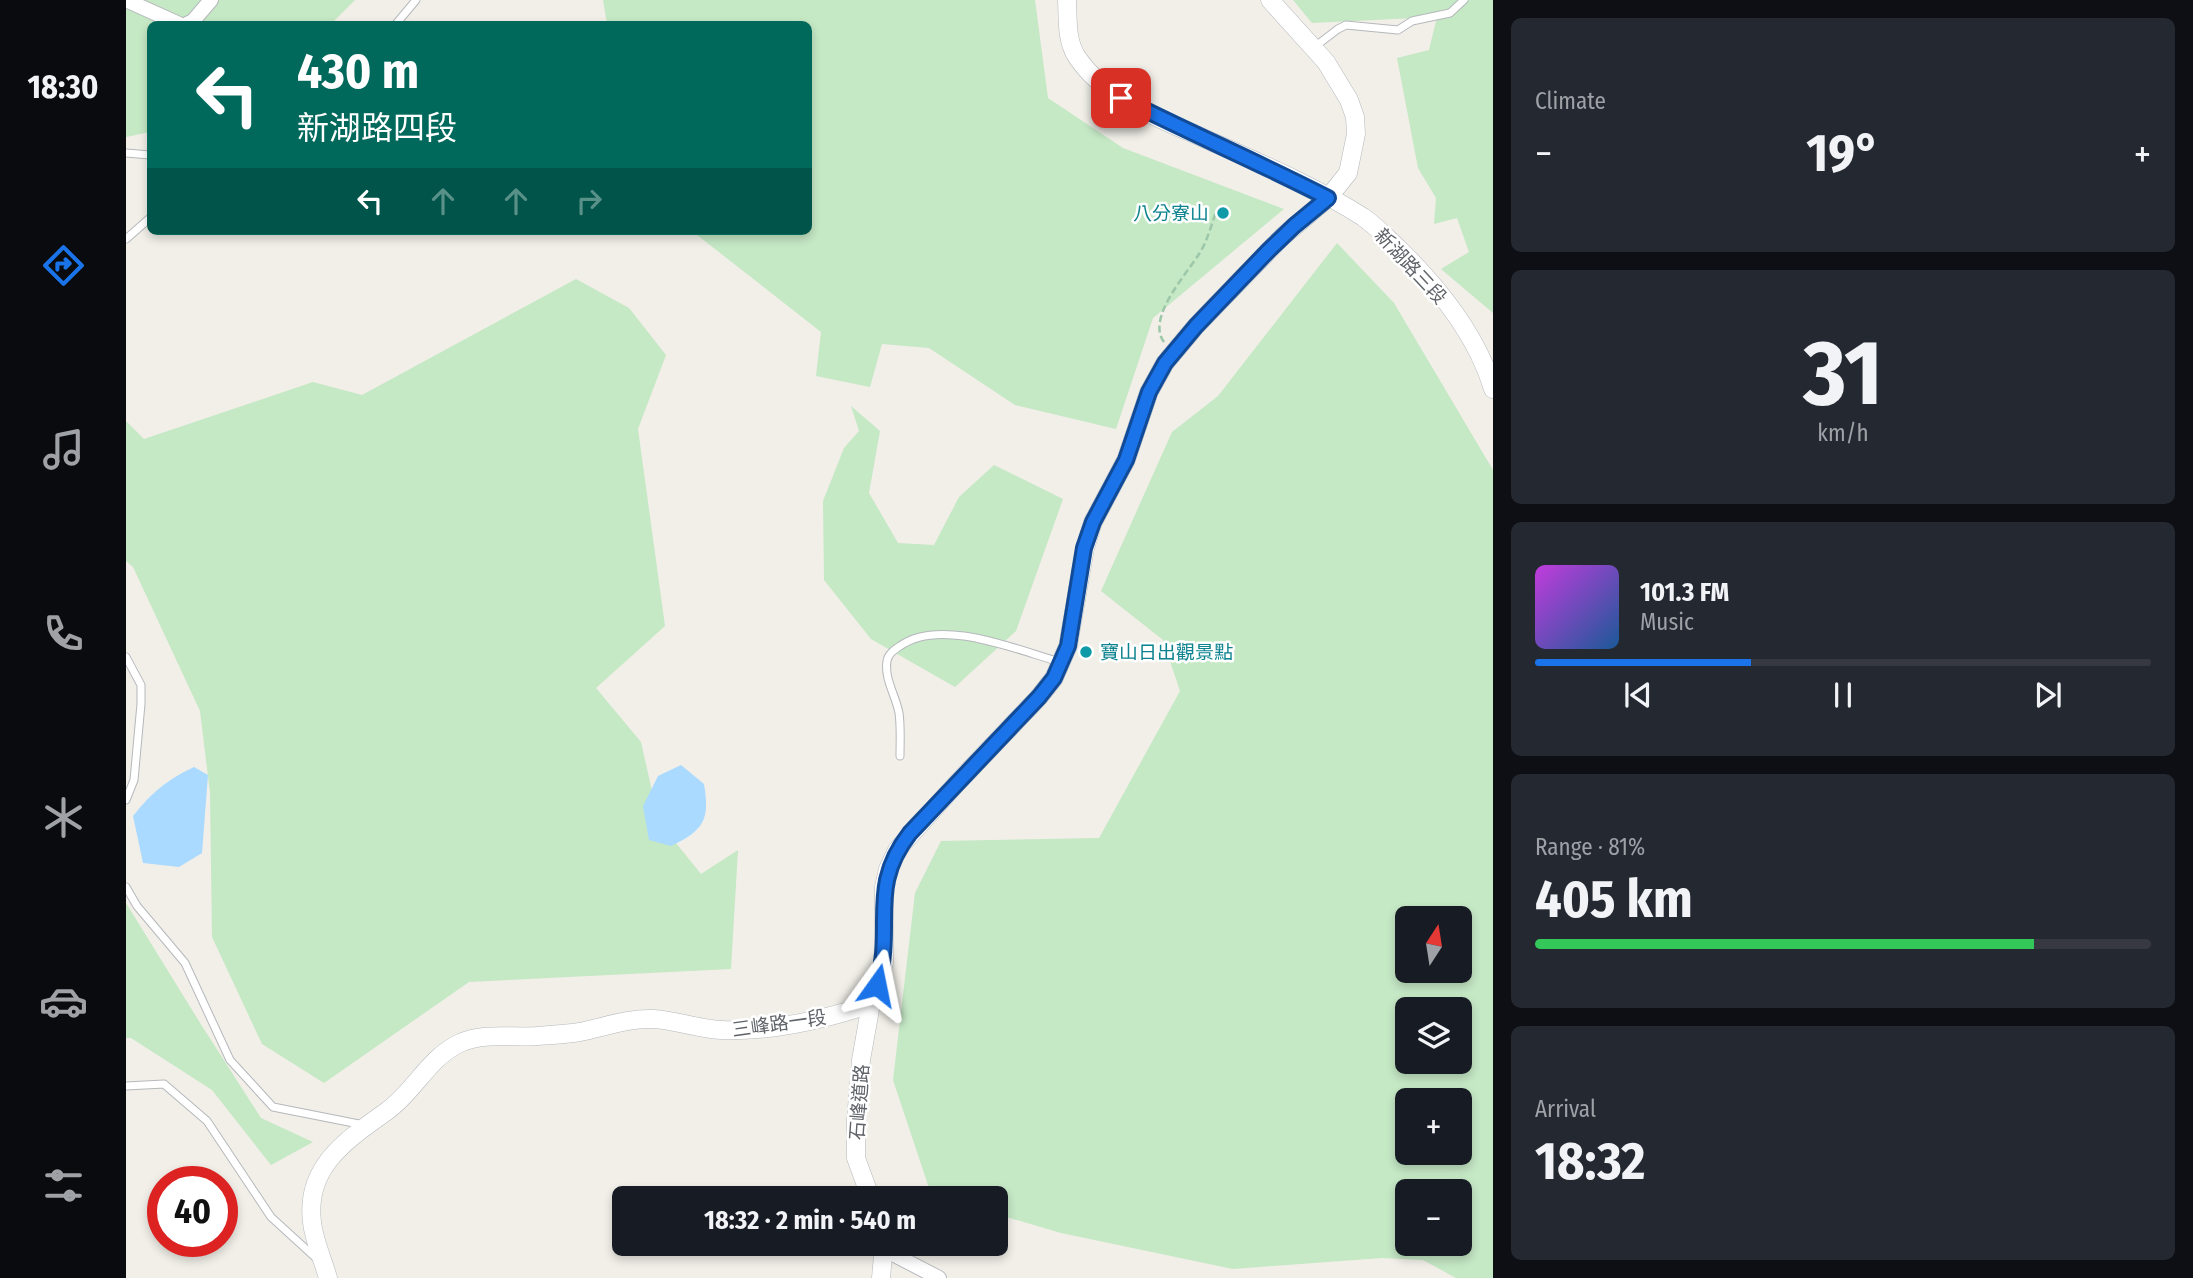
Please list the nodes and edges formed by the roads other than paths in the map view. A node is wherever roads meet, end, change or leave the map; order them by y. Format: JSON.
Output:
{"nodes":[{"id":1,"x":211,"y":0,"type":"edge"},
{"id":2,"x":416,"y":0,"type":"edge"},
{"id":3,"x":1067,"y":0,"type":"edge"},
{"id":4,"x":1270,"y":0,"type":"edge"},
{"id":5,"x":1464,"y":0,"type":"edge"},
{"id":6,"x":126,"y":1,"type":"edge"},
{"id":7,"x":172,"y":21,"type":"edge"},
{"id":8,"x":193,"y":21,"type":"edge"},
{"id":9,"x":398,"y":21,"type":"edge"},
{"id":10,"x":1312,"y":48,"type":"junction"},
{"id":11,"x":126,"y":153,"type":"edge"},
{"id":12,"x":147,"y":155,"type":"edge"},
{"id":13,"x":1328,"y":198,"type":"junction"},
{"id":14,"x":147,"y":221,"type":"edge"},
{"id":15,"x":126,"y":239,"type":"edge"},
{"id":16,"x":1493,"y":389,"type":"edge"},
{"id":17,"x":126,"y":657,"type":"edge"},
{"id":18,"x":1061,"y":662,"type":"junction"},
{"id":19,"x":900,"y":756,"type":"dead end"},
{"id":20,"x":126,"y":800,"type":"edge"},
{"id":21,"x":126,"y":887,"type":"edge"},
{"id":22,"x":871,"y":1004,"type":"junction"},
{"id":23,"x":126,"y":1086,"type":"edge"},
{"id":24,"x":366,"y":1125,"type":"junction"},
{"id":25,"x":866,"y":1186,"type":"edge"},
{"id":26,"x":884,"y":1256,"type":"edge"},
{"id":27,"x":901,"y":1256,"type":"edge"},
{"id":28,"x":326,"y":1272,"type":"edge"},
{"id":29,"x":881,"y":1278,"type":"edge"},
{"id":30,"x":939,"y":1278,"type":"edge"}],
"edges":[{"from":1,"to":8,"type":"street"},
{"from":2,"to":9,"type":"lane"},
{"from":3,"to":13,"type":"street","name":"新湖路三段"},
{"from":4,"to":10,"type":"street"},
{"from":5,"to":10,"type":"lane"},
{"from":6,"to":7,"type":"street"},
{"from":10,"to":13,"type":"street"},
{"from":11,"to":12,"type":"lane"},
{"from":13,"to":16,"type":"street","name":"新湖路三段"},
{"from":13,"to":18,"type":"street"},
{"from":14,"to":15,"type":"lane"},
{"from":17,"to":20,"type":"lane"},
{"from":18,"to":19,"type":"lane"},
{"from":18,"to":22,"type":"street"},
{"from":21,"to":24,"type":"lane"},
{"from":22,"to":24,"type":"street","name":"三峰路一段"},
{"from":22,"to":25,"type":"street","name":"石峰道路"},
{"from":23,"to":28,"type":"lane"},
{"from":24,"to":28,"type":"street","name":"三峰路一段"},
{"from":26,"to":29,"type":"street"},
{"from":27,"to":30,"type":"street"}]}
